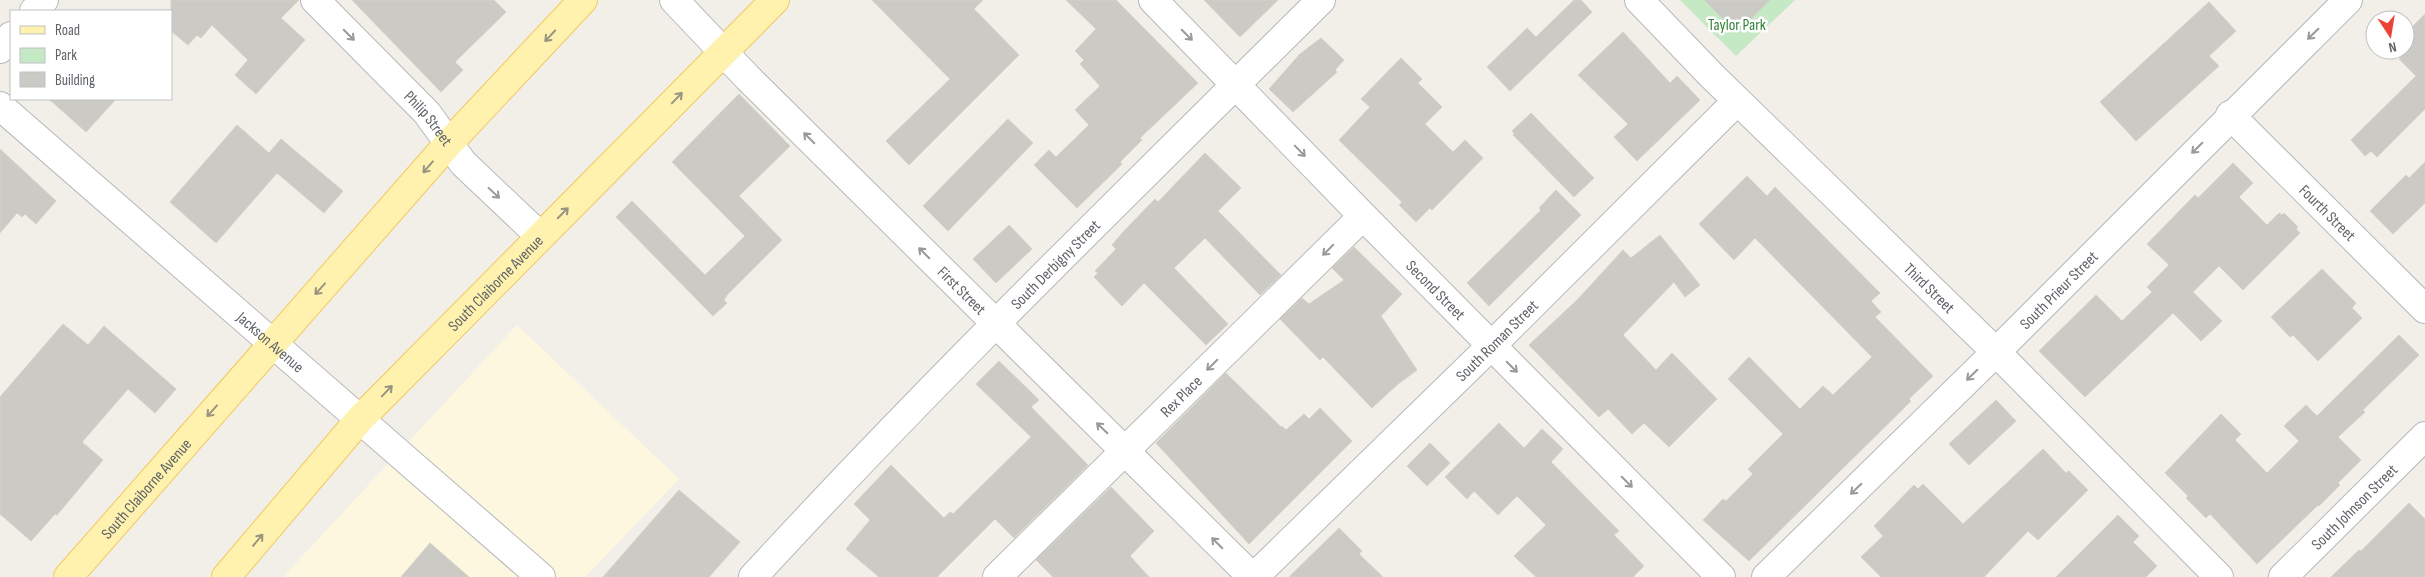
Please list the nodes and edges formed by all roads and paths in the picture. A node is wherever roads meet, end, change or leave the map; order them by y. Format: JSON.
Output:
{"nodes":[{"id":1,"x":44,"y":0,"type":"edge"},
{"id":2,"x":315,"y":0,"type":"edge"},
{"id":3,"x":584,"y":0,"type":"edge"},
{"id":4,"x":674,"y":0,"type":"edge"},
{"id":5,"x":775,"y":0,"type":"edge"},
{"id":6,"x":1153,"y":0,"type":"edge"},
{"id":7,"x":1320,"y":0,"type":"edge"},
{"id":8,"x":1639,"y":0,"type":"edge"},
{"id":9,"x":2348,"y":0,"type":"edge"},
{"id":10,"x":35,"y":10,"type":"edge"},
{"id":11,"x":10,"y":37,"type":"edge"},
{"id":12,"x":0,"y":49,"type":"edge"},
{"id":13,"x":722,"y":52,"type":"junction"},
{"id":14,"x":1236,"y":84,"type":"junction"},
{"id":15,"x":1738,"y":101,"type":"junction"},
{"id":16,"x":0,"y":106,"type":"edge"},
{"id":17,"x":2230,"y":116,"type":"junction"},
{"id":18,"x":449,"y":143,"type":"junction"},
{"id":19,"x":1362,"y":216,"type":"junction"},
{"id":20,"x":540,"y":236,"type":"junction"},
{"id":21,"x":2425,"y":308,"type":"edge"},
{"id":22,"x":995,"y":324,"type":"junction"},
{"id":23,"x":272,"y":343,"type":"junction"},
{"id":24,"x":1491,"y":346,"type":"junction"},
{"id":25,"x":1996,"y":352,"type":"junction"},
{"id":26,"x":360,"y":419,"type":"junction"},
{"id":27,"x":2425,"y":436,"type":"edge"},
{"id":28,"x":1125,"y":451,"type":"junction"},
{"id":29,"x":68,"y":577,"type":"edge"},
{"id":30,"x":226,"y":577,"type":"edge"},
{"id":31,"x":541,"y":577,"type":"edge"},
{"id":32,"x":753,"y":577,"type":"edge"},
{"id":33,"x":997,"y":577,"type":"edge"},
{"id":34,"x":1253,"y":577,"type":"edge"},
{"id":35,"x":1721,"y":577,"type":"edge"},
{"id":36,"x":1766,"y":577,"type":"edge"},
{"id":37,"x":2220,"y":577,"type":"edge"},
{"id":38,"x":2283,"y":577,"type":"edge"}],
"edges":[{"from":1,"to":10,"type":"street"},
{"from":2,"to":18,"type":"street","name":"Philip Street","one_way":true},
{"from":3,"to":18,"type":"main road","name":"South Claiborne Avenue","one_way":true},
{"from":4,"to":13,"type":"street","name":"First Street"},
{"from":5,"to":13,"type":"main road","name":"South Claiborne Avenue"},
{"from":6,"to":14,"type":"street","name":"Second Street","one_way":true},
{"from":7,"to":14,"type":"street","name":"South Derbigny Street"},
{"from":8,"to":15,"type":"street","name":"Third Street"},
{"from":9,"to":17,"type":"street","name":"South Prieur Street","one_way":true},
{"from":11,"to":12,"type":"street"},
{"from":20,"to":13,"type":"main road","name":"South Claiborne Avenue","one_way":true},
{"from":22,"to":13,"type":"street","name":"First Street","one_way":true},
{"from":14,"to":19,"type":"street","name":"Second Street","one_way":true},
{"from":14,"to":22,"type":"street","name":"South Derbigny Street"},
{"from":15,"to":24,"type":"street","name":"South Roman Street"},
{"from":15,"to":25,"type":"street","name":"Third Street"},
{"from":16,"to":23,"type":"street","name":"Jackson Avenue"},
{"from":17,"to":21,"type":"street","name":"Fourth Street"},
{"from":17,"to":25,"type":"street","name":"South Prieur Street","one_way":true},
{"from":18,"to":20,"type":"street","name":"Philip Street","one_way":true},
{"from":18,"to":23,"type":"main road","name":"South Claiborne Avenue","one_way":true},
{"from":19,"to":24,"type":"street","name":"Second Street"},
{"from":19,"to":28,"type":"street","name":"Rex Place","one_way":true},
{"from":26,"to":20,"type":"main road","name":"South Claiborne Avenue","one_way":true},
{"from":28,"to":22,"type":"street","name":"First Street","one_way":true},
{"from":22,"to":32,"type":"street","name":"South Derbigny Street"},
{"from":23,"to":26,"type":"street","name":"Jackson Avenue"},
{"from":23,"to":29,"type":"main road","name":"South Claiborne Avenue","one_way":true},
{"from":24,"to":34,"type":"street","name":"South Roman Street"},
{"from":24,"to":35,"type":"street","name":"Second Street","one_way":true},
{"from":25,"to":36,"type":"street","name":"South Prieur Street","one_way":true},
{"from":25,"to":37,"type":"street","name":"Third Street"},
{"from":30,"to":26,"type":"main road","name":"South Claiborne Avenue","one_way":true},
{"from":26,"to":31,"type":"street","name":"Jackson Avenue"},
{"from":27,"to":38,"type":"street","name":"South Johnson Street"},
{"from":28,"to":33,"type":"street","name":"Rex Place"},
{"from":34,"to":28,"type":"street","name":"First Street","one_way":true}]}
